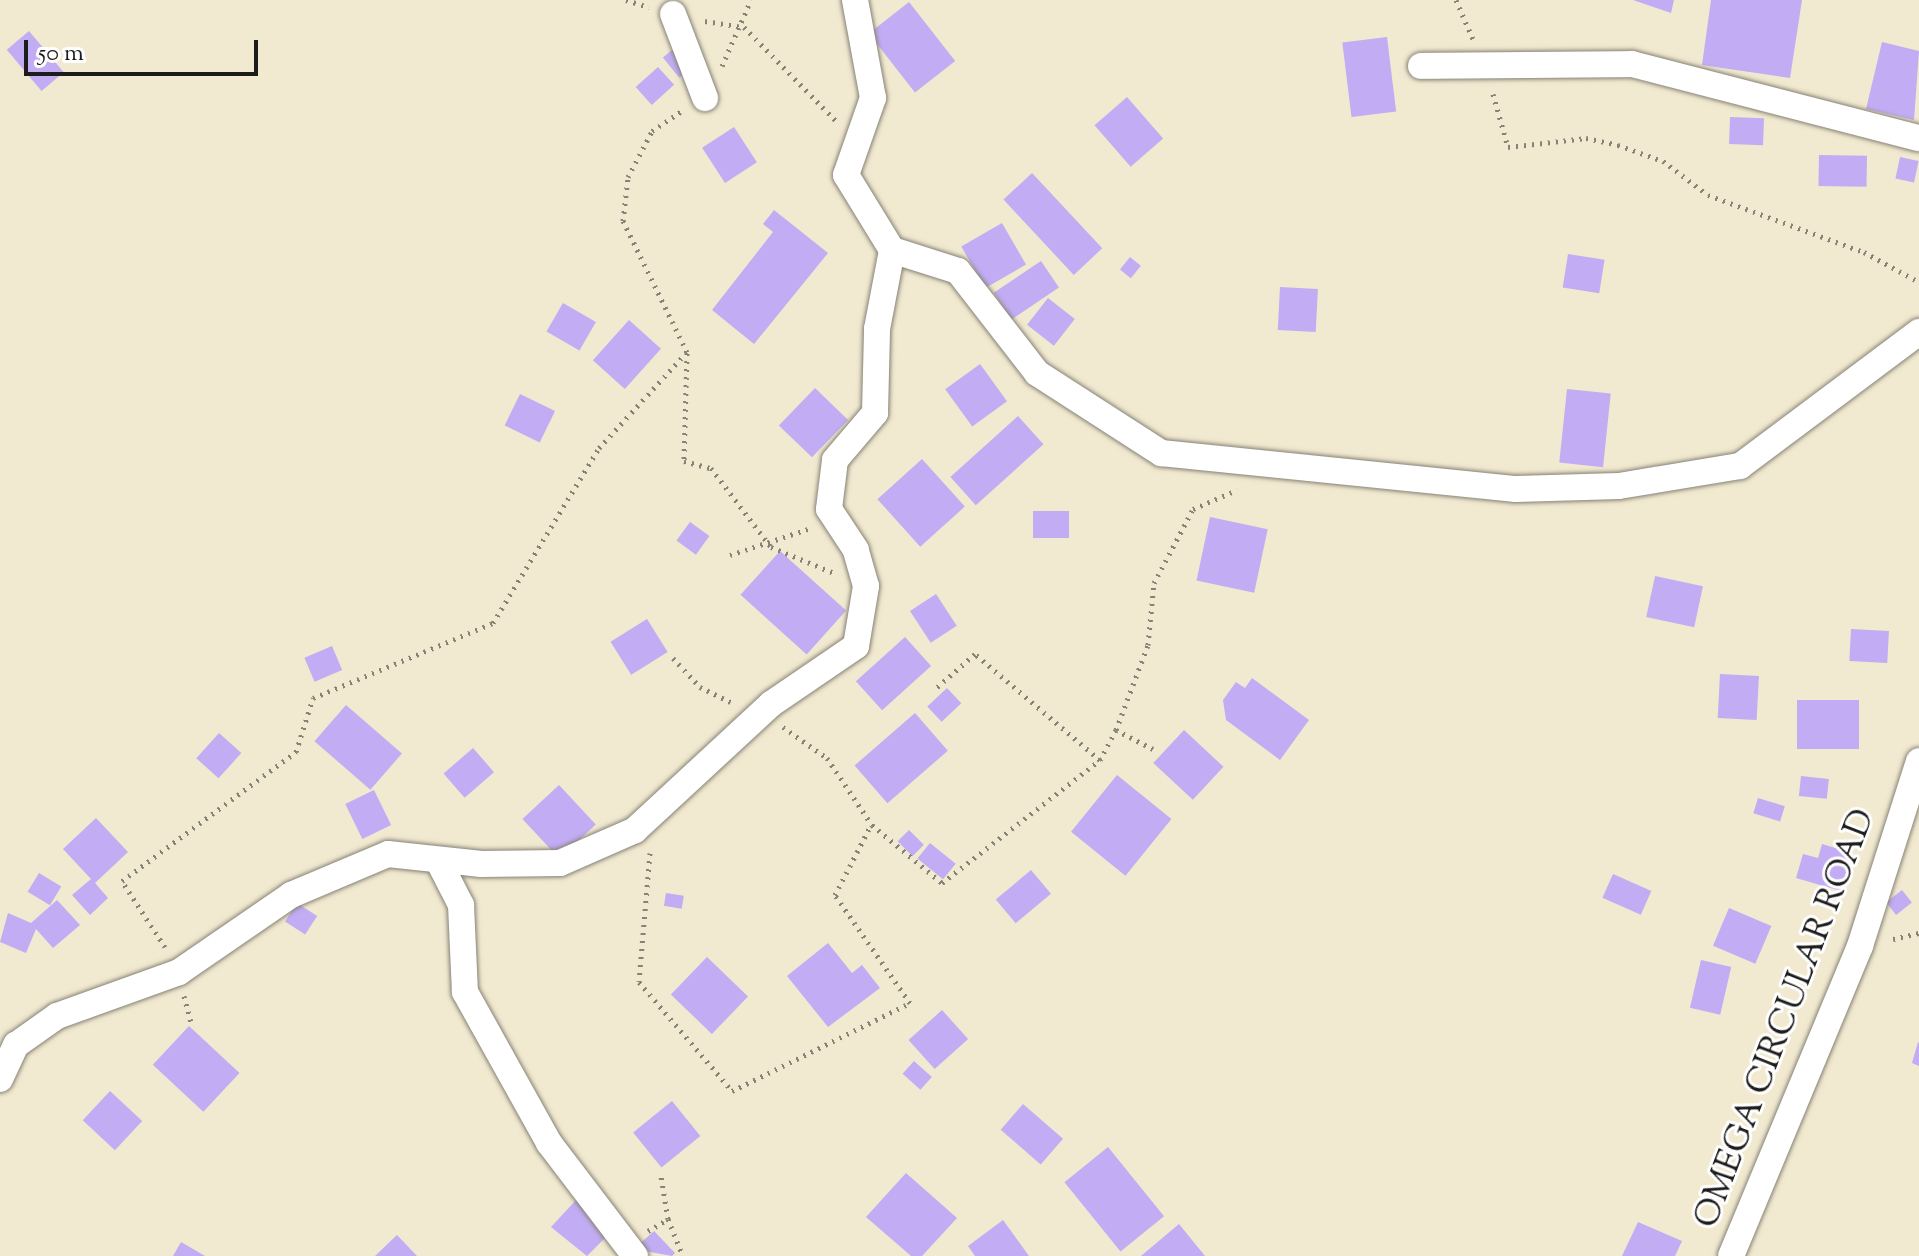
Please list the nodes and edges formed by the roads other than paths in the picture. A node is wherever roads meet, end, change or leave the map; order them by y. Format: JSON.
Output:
{"nodes":[{"id":1,"x":855,"y":0,"type":"edge"},
{"id":2,"x":673,"y":14,"type":"road end"},
{"id":3,"x":1421,"y":66,"type":"dead end"},
{"id":4,"x":705,"y":98,"type":"road end"},
{"id":5,"x":1919,"y":138,"type":"edge"},
{"id":6,"x":892,"y":250,"type":"junction"},
{"id":7,"x":1919,"y":332,"type":"edge"},
{"id":8,"x":1919,"y":761,"type":"edge"},
{"id":9,"x":438,"y":860,"type":"junction"},
{"id":10,"x":0,"y":1079,"type":"edge"},
{"id":11,"x":630,"y":1249,"type":"edge"},
{"id":12,"x":1731,"y":1256,"type":"edge"}],
"edges":[{"from":1,"to":6,"type":"street"},
{"from":2,"to":4,"type":"street"},
{"from":3,"to":5,"type":"street"},
{"from":6,"to":7,"type":"street"},
{"from":6,"to":9,"type":"street"},
{"from":8,"to":12,"type":"street","name":"OMEGA CIRCULAR ROAD"},
{"from":9,"to":10,"type":"street"},
{"from":9,"to":11,"type":"street"}]}
